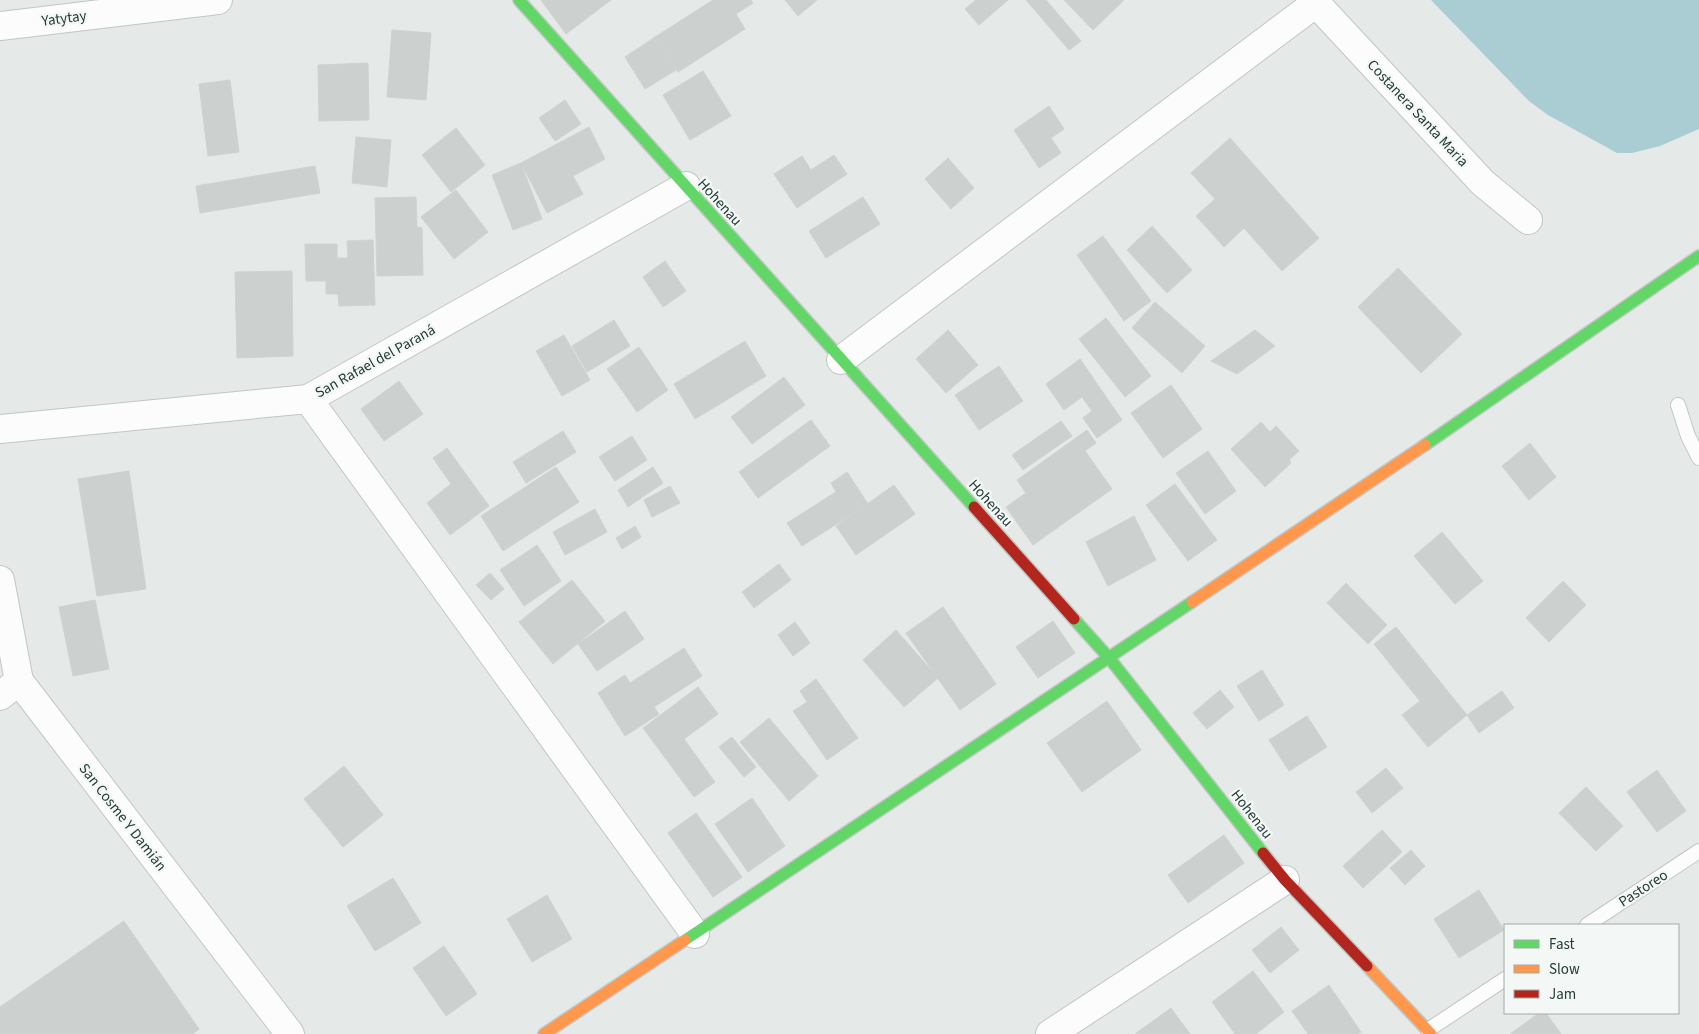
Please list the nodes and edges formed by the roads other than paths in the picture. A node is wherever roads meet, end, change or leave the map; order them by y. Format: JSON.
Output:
{"nodes":[{"id":1,"x":218,"y":0,"type":"edge"},
{"id":2,"x":519,"y":0,"type":"edge"},
{"id":3,"x":1314,"y":1,"type":"edge"},
{"id":4,"x":0,"y":26,"type":"edge"},
{"id":5,"x":686,"y":186,"type":"junction"},
{"id":6,"x":1528,"y":220,"type":"dead end"},
{"id":7,"x":1699,"y":256,"type":"edge"},
{"id":8,"x":841,"y":360,"type":"junction"},
{"id":9,"x":308,"y":399,"type":"junction"},
{"id":10,"x":1678,"y":405,"type":"dead end"},
{"id":11,"x":0,"y":429,"type":"edge"},
{"id":12,"x":1699,"y":458,"type":"edge"},
{"id":13,"x":0,"y":580,"type":"edge"},
{"id":14,"x":1110,"y":659,"type":"junction"},
{"id":15,"x":10,"y":688,"type":"edge"},
{"id":16,"x":1699,"y":852,"type":"edge"},
{"id":17,"x":1285,"y":880,"type":"junction"},
{"id":18,"x":1589,"y":924,"type":"edge"},
{"id":19,"x":695,"y":934,"type":"junction"},
{"id":20,"x":1504,"y":980,"type":"edge"},
{"id":21,"x":1059,"y":1032,"type":"edge"},
{"id":22,"x":1430,"y":1032,"type":"edge"},
{"id":23,"x":290,"y":1034,"type":"edge"},
{"id":24,"x":544,"y":1034,"type":"edge"}],
"edges":[{"from":1,"to":4,"type":"street","name":"Yatytay"},
{"from":2,"to":5,"type":"main road","name":"Hohenau"},
{"from":3,"to":6,"type":"street","name":"Costanera Santa Maria"},
{"from":3,"to":8,"type":"street"},
{"from":5,"to":8,"type":"main road","name":"Hohenau"},
{"from":5,"to":9,"type":"street","name":"San Rafael del Paraná"},
{"from":7,"to":14,"type":"main road"},
{"from":8,"to":14,"type":"main road","name":"Hohenau"},
{"from":9,"to":11,"type":"street","name":"San Rafael del Paraná"},
{"from":9,"to":19,"type":"street"},
{"from":10,"to":12,"type":"lane"},
{"from":13,"to":15,"type":"street","name":"San Cosme Y Damián"},
{"from":14,"to":17,"type":"main road","name":"Hohenau"},
{"from":14,"to":19,"type":"main road"},
{"from":15,"to":23,"type":"street","name":"San Cosme Y Damián"},
{"from":16,"to":18,"type":"lane","name":"Pastoreo"},
{"from":17,"to":21,"type":"street"},
{"from":17,"to":22,"type":"main road","name":"Hohenau"},
{"from":19,"to":24,"type":"main road"},
{"from":20,"to":22,"type":"lane"}]}
